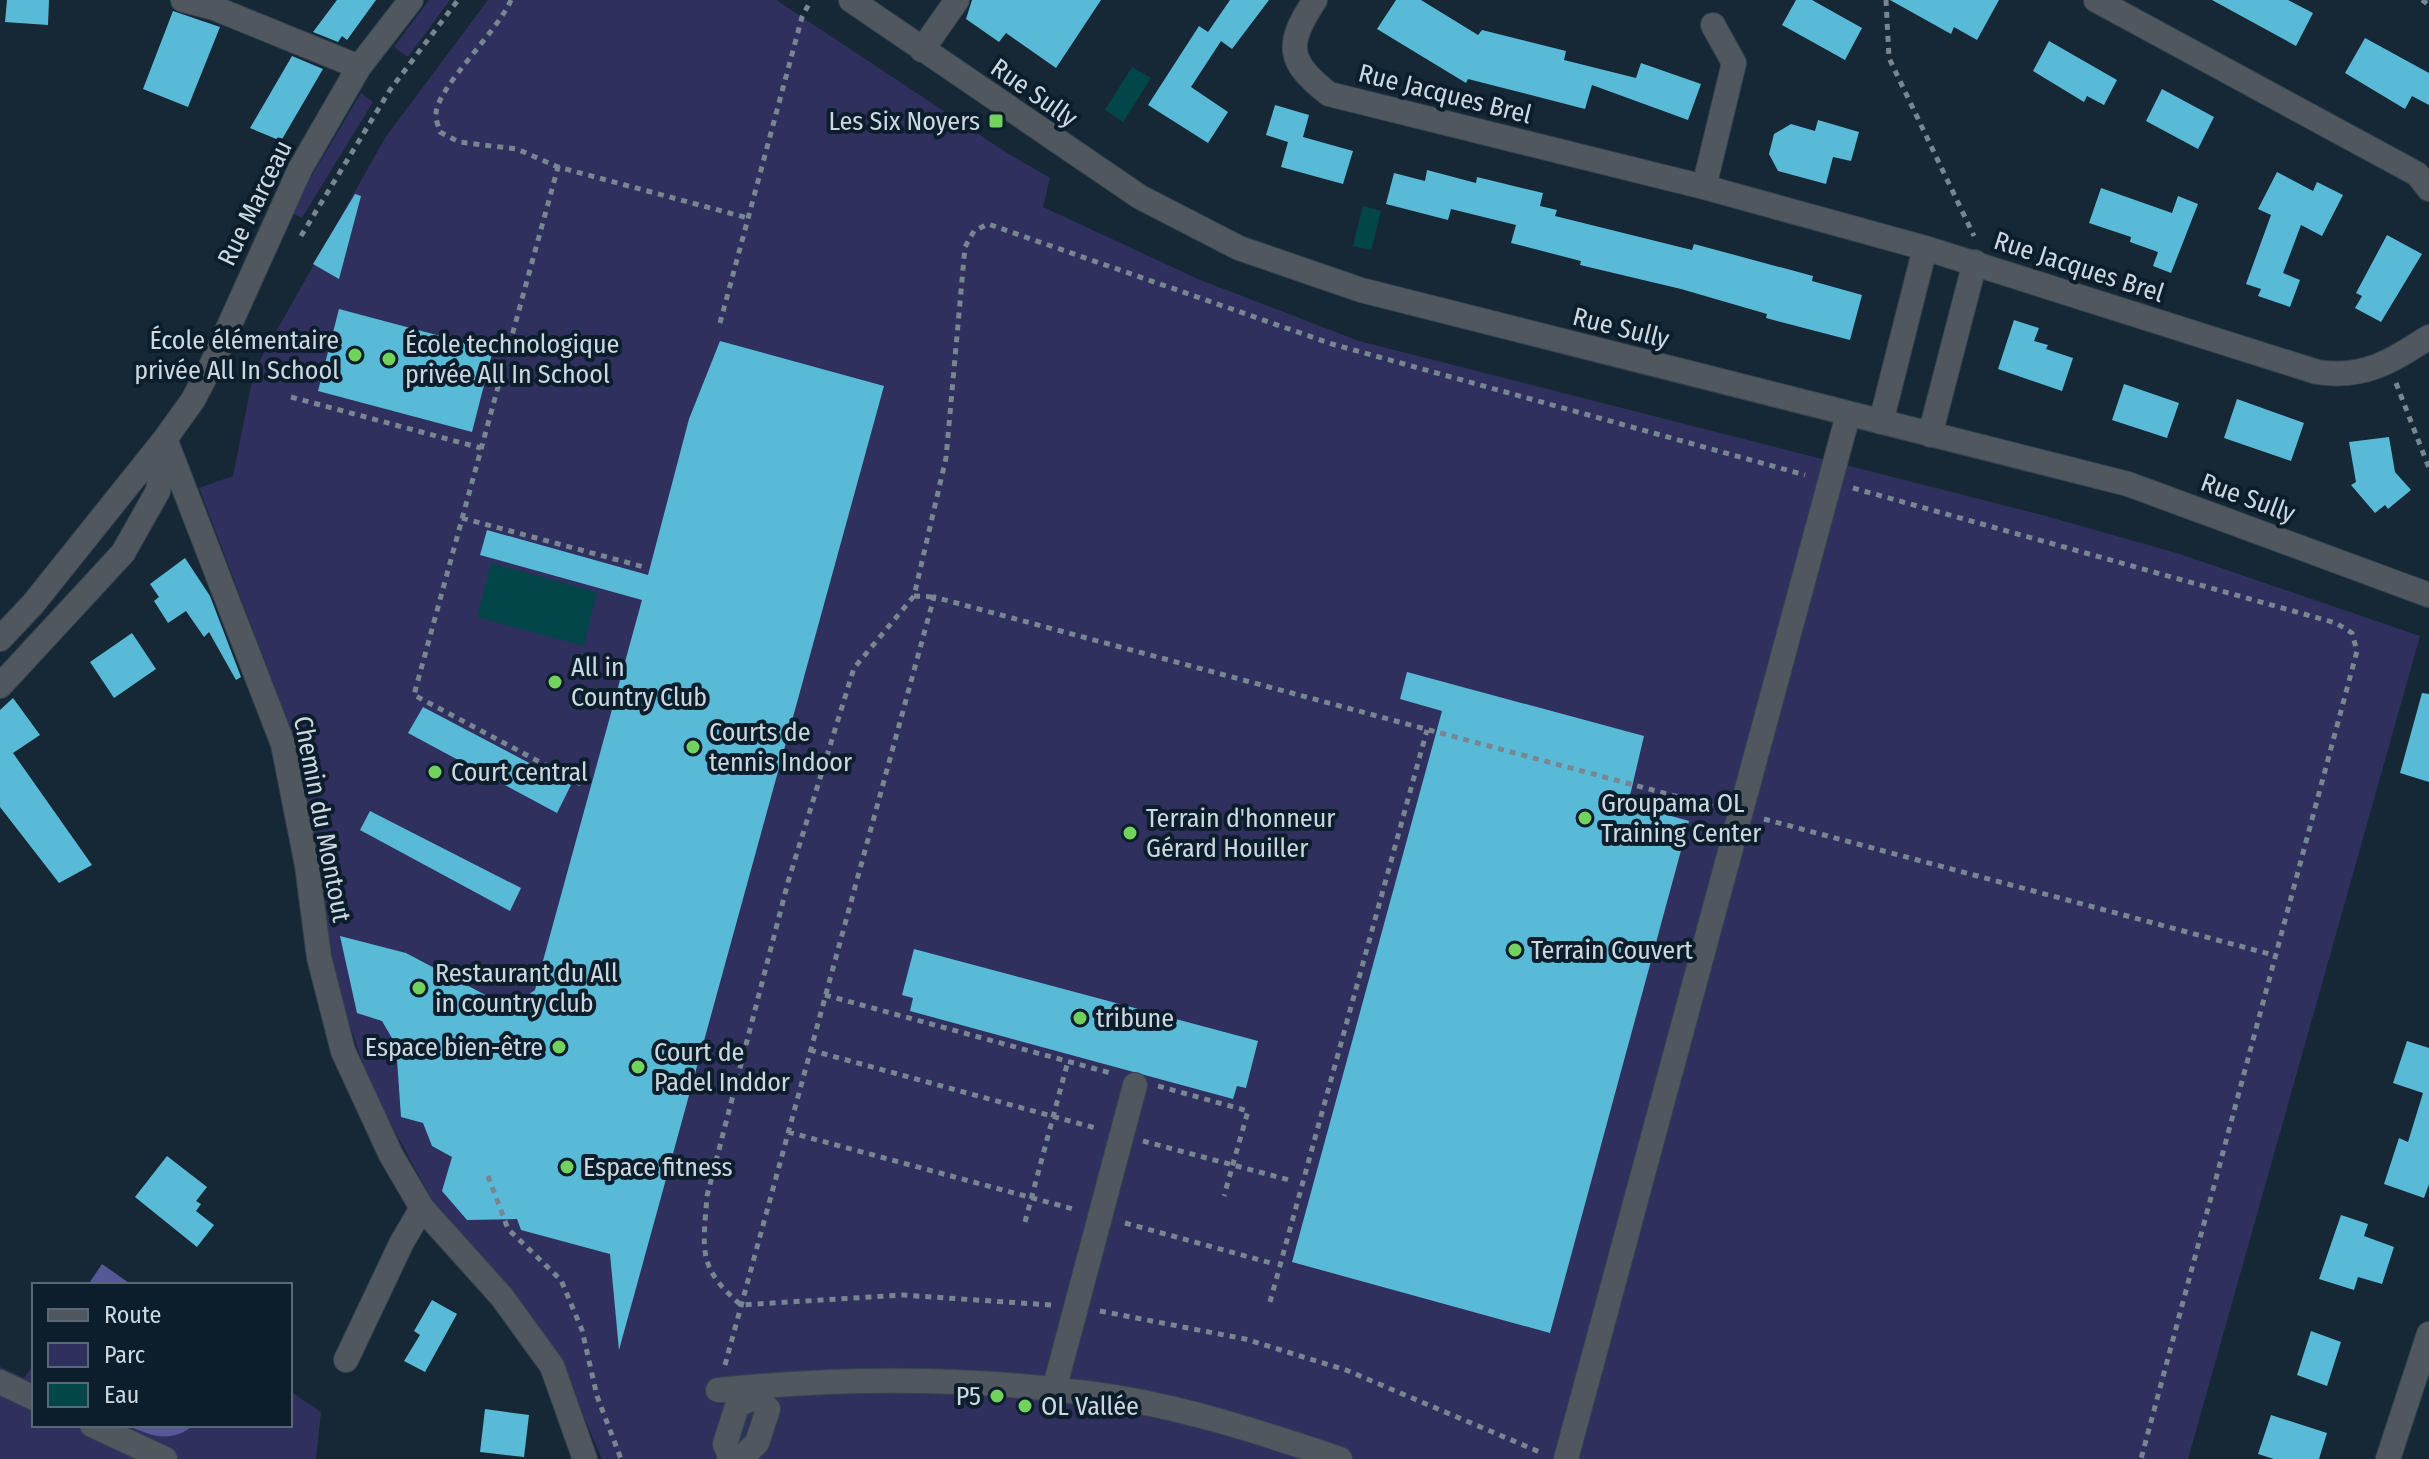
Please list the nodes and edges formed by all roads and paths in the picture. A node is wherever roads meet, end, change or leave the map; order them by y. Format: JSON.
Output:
{"nodes":[{"id":1,"x":183,"y":0,"type":"edge"},
{"id":2,"x":411,"y":0,"type":"edge"},
{"id":3,"x":458,"y":0,"type":"edge"},
{"id":4,"x":511,"y":0,"type":"edge"},
{"id":5,"x":811,"y":0,"type":"edge"},
{"id":6,"x":957,"y":0,"type":"edge"},
{"id":7,"x":1315,"y":0,"type":"edge"},
{"id":8,"x":1886,"y":0,"type":"edge"},
{"id":9,"x":2096,"y":0,"type":"edge"},
{"id":10,"x":2422,"y":0,"type":"edge"},
{"id":11,"x":858,"y":2,"type":"edge"},
{"id":12,"x":2429,"y":5,"type":"edge"},
{"id":13,"x":1713,"y":25,"type":"dead end"},
{"id":14,"x":922,"y":50,"type":"junction"},
{"id":15,"x":359,"y":67,"type":"junction"},
{"id":16,"x":559,"y":164,"type":"junction"},
{"id":17,"x":1704,"y":187,"type":"junction"},
{"id":18,"x":2429,"y":189,"type":"edge"},
{"id":19,"x":748,"y":218,"type":"junction"},
{"id":20,"x":295,"y":246,"type":"dead end"},
{"id":21,"x":1925,"y":248,"type":"junction"},
{"id":22,"x":1975,"y":262,"type":"junction"},
{"id":23,"x":720,"y":323,"type":"dead end"},
{"id":24,"x":2429,"y":337,"type":"edge"},
{"id":25,"x":2388,"y":363,"type":"junction"},
{"id":26,"x":291,"y":397,"type":"dead end"},
{"id":27,"x":1848,"y":415,"type":"junction"},
{"id":28,"x":1881,"y":422,"type":"junction"},
{"id":29,"x":1930,"y":435,"type":"junction"},
{"id":30,"x":165,"y":439,"type":"junction"},
{"id":31,"x":481,"y":448,"type":"junction"},
{"id":32,"x":2429,"y":468,"type":"edge"},
{"id":33,"x":1830,"y":482,"type":"junction"},
{"id":34,"x":462,"y":518,"type":"junction"},
{"id":35,"x":644,"y":567,"type":"dead end"},
{"id":36,"x":2429,"y":595,"type":"edge"},
{"id":37,"x":914,"y":596,"type":"junction"},
{"id":38,"x":934,"y":597,"type":"junction"},
{"id":39,"x":0,"y":639,"type":"edge"},
{"id":40,"x":0,"y":686,"type":"edge"},
{"id":41,"x":1427,"y":730,"type":"junction"},
{"id":42,"x":581,"y":784,"type":"dead end"},
{"id":43,"x":1741,"y":813,"type":"junction"},
{"id":44,"x":2277,"y":956,"type":"junction"},
{"id":45,"x":825,"y":995,"type":"junction"},
{"id":46,"x":810,"y":1050,"type":"junction"},
{"id":47,"x":1068,"y":1061,"type":"junction"},
{"id":48,"x":1135,"y":1082,"type":"junction"},
{"id":49,"x":1053,"y":1117,"type":"junction"},
{"id":50,"x":788,"y":1132,"type":"junction"},
{"id":51,"x":1122,"y":1135,"type":"junction"},
{"id":52,"x":1233,"y":1165,"type":"junction"},
{"id":53,"x":488,"y":1176,"type":"dead end"},
{"id":54,"x":1293,"y":1181,"type":"dead end"},
{"id":55,"x":1224,"y":1196,"type":"dead end"},
{"id":56,"x":1031,"y":1198,"type":"junction"},
{"id":57,"x":422,"y":1208,"type":"junction"},
{"id":58,"x":1100,"y":1217,"type":"junction"},
{"id":59,"x":1025,"y":1222,"type":"dead end"},
{"id":60,"x":1271,"y":1263,"type":"dead end"},
{"id":61,"x":1270,"y":1302,"type":"dead end"},
{"id":62,"x":741,"y":1305,"type":"junction"},
{"id":63,"x":1076,"y":1306,"type":"junction"},
{"id":64,"x":2429,"y":1334,"type":"edge"},
{"id":65,"x":346,"y":1360,"type":"dead end"},
{"id":66,"x":0,"y":1382,"type":"edge"},
{"id":67,"x":718,"y":1390,"type":"joint"},
{"id":68,"x":1054,"y":1390,"type":"junction"},
{"id":69,"x":757,"y":1391,"type":"junction"},
{"id":70,"x":32,"y":1397,"type":"edge"},
{"id":71,"x":96,"y":1427,"type":"edge"},
{"id":72,"x":1558,"y":1458,"type":"edge"},
{"id":73,"x":165,"y":1459,"type":"edge"},
{"id":74,"x":585,"y":1459,"type":"edge"},
{"id":75,"x":621,"y":1459,"type":"edge"},
{"id":76,"x":735,"y":1459,"type":"edge"},
{"id":77,"x":1340,"y":1459,"type":"edge"},
{"id":78,"x":2141,"y":1459,"type":"edge"},
{"id":79,"x":2388,"y":1459,"type":"edge"}],
"edges":[{"from":1,"to":15,"type":"street"},
{"from":2,"to":15,"type":"street","name":"Rue Marceau"},
{"from":3,"to":20,"type":"path"},
{"from":4,"to":16,"type":"path"},
{"from":5,"to":19,"type":"path"},
{"from":6,"to":14,"type":"street"},
{"from":7,"to":17,"type":"street","name":"Rue Jacques Brel"},
{"from":8,"to":22,"type":"path"},
{"from":9,"to":18,"type":"street"},
{"from":10,"to":12,"type":"path"},
{"from":11,"to":14,"type":"street","name":"Rue Sully"},
{"from":13,"to":17,"type":"street"},
{"from":14,"to":27,"type":"street","name":"Rue Sully"},
{"from":15,"to":30,"type":"street","name":"Rue Marceau"},
{"from":16,"to":19,"type":"path"},
{"from":16,"to":31,"type":"path"},
{"from":17,"to":21,"type":"street","name":"Rue Jacques Brel"},
{"from":19,"to":23,"type":"path"},
{"from":21,"to":22,"type":"street","name":"Rue Jacques Brel"},
{"from":21,"to":28,"type":"street"},
{"from":22,"to":25,"type":"street","name":"Rue Jacques Brel"},
{"from":22,"to":29,"type":"street"},
{"from":24,"to":25,"type":"street","name":"Rue Jacques Brel"},
{"from":25,"to":32,"type":"path"},
{"from":26,"to":31,"type":"path"},
{"from":27,"to":28,"type":"street","name":"Rue Sully"},
{"from":27,"to":33,"type":"street"},
{"from":28,"to":29,"type":"street","name":"Rue Sully"},
{"from":29,"to":36,"type":"street","name":"Rue Sully"},
{"from":30,"to":39,"type":"street","name":"Rue Marceau"},
{"from":30,"to":40,"type":"street","name":"Rue Marceau"},
{"from":30,"to":57,"type":"street","name":"Chemin du Montout"},
{"from":31,"to":34,"type":"path"},
{"from":33,"to":37,"type":"path"},
{"from":33,"to":43,"type":"street"},
{"from":33,"to":44,"type":"path"},
{"from":34,"to":35,"type":"path"},
{"from":34,"to":42,"type":"path"},
{"from":37,"to":38,"type":"path"},
{"from":37,"to":62,"type":"path"},
{"from":38,"to":41,"type":"path"},
{"from":38,"to":45,"type":"path"},
{"from":41,"to":43,"type":"path"},
{"from":41,"to":61,"type":"path"},
{"from":43,"to":44,"type":"path"},
{"from":43,"to":72,"type":"street"},
{"from":44,"to":78,"type":"path"},
{"from":45,"to":46,"type":"path"},
{"from":45,"to":47,"type":"path"},
{"from":46,"to":49,"type":"path"},
{"from":46,"to":50,"type":"path"},
{"from":47,"to":48,"type":"path"},
{"from":47,"to":49,"type":"path"},
{"from":48,"to":51,"type":"street"},
{"from":48,"to":52,"type":"path"},
{"from":49,"to":51,"type":"path"},
{"from":49,"to":56,"type":"path"},
{"from":50,"to":56,"type":"path"},
{"from":50,"to":62,"type":"path"},
{"from":51,"to":52,"type":"path"},
{"from":51,"to":58,"type":"street"},
{"from":52,"to":54,"type":"path"},
{"from":52,"to":55,"type":"path"},
{"from":53,"to":75,"type":"path"},
{"from":56,"to":58,"type":"path"},
{"from":56,"to":59,"type":"path"},
{"from":57,"to":65,"type":"street"},
{"from":57,"to":74,"type":"street","name":"Chemin du Montout"},
{"from":58,"to":60,"type":"path"},
{"from":58,"to":63,"type":"street"},
{"from":62,"to":63,"type":"path"},
{"from":62,"to":67,"type":"path"},
{"from":63,"to":68,"type":"street"},
{"from":63,"to":72,"type":"path"},
{"from":64,"to":79,"type":"street"},
{"from":66,"to":70,"type":"street"},
{"from":67,"to":69,"type":"street"},
{"from":68,"to":69,"type":"street"},
{"from":68,"to":77,"type":"street"},
{"from":69,"to":76,"type":"street"},
{"from":71,"to":73,"type":"street"}]}
